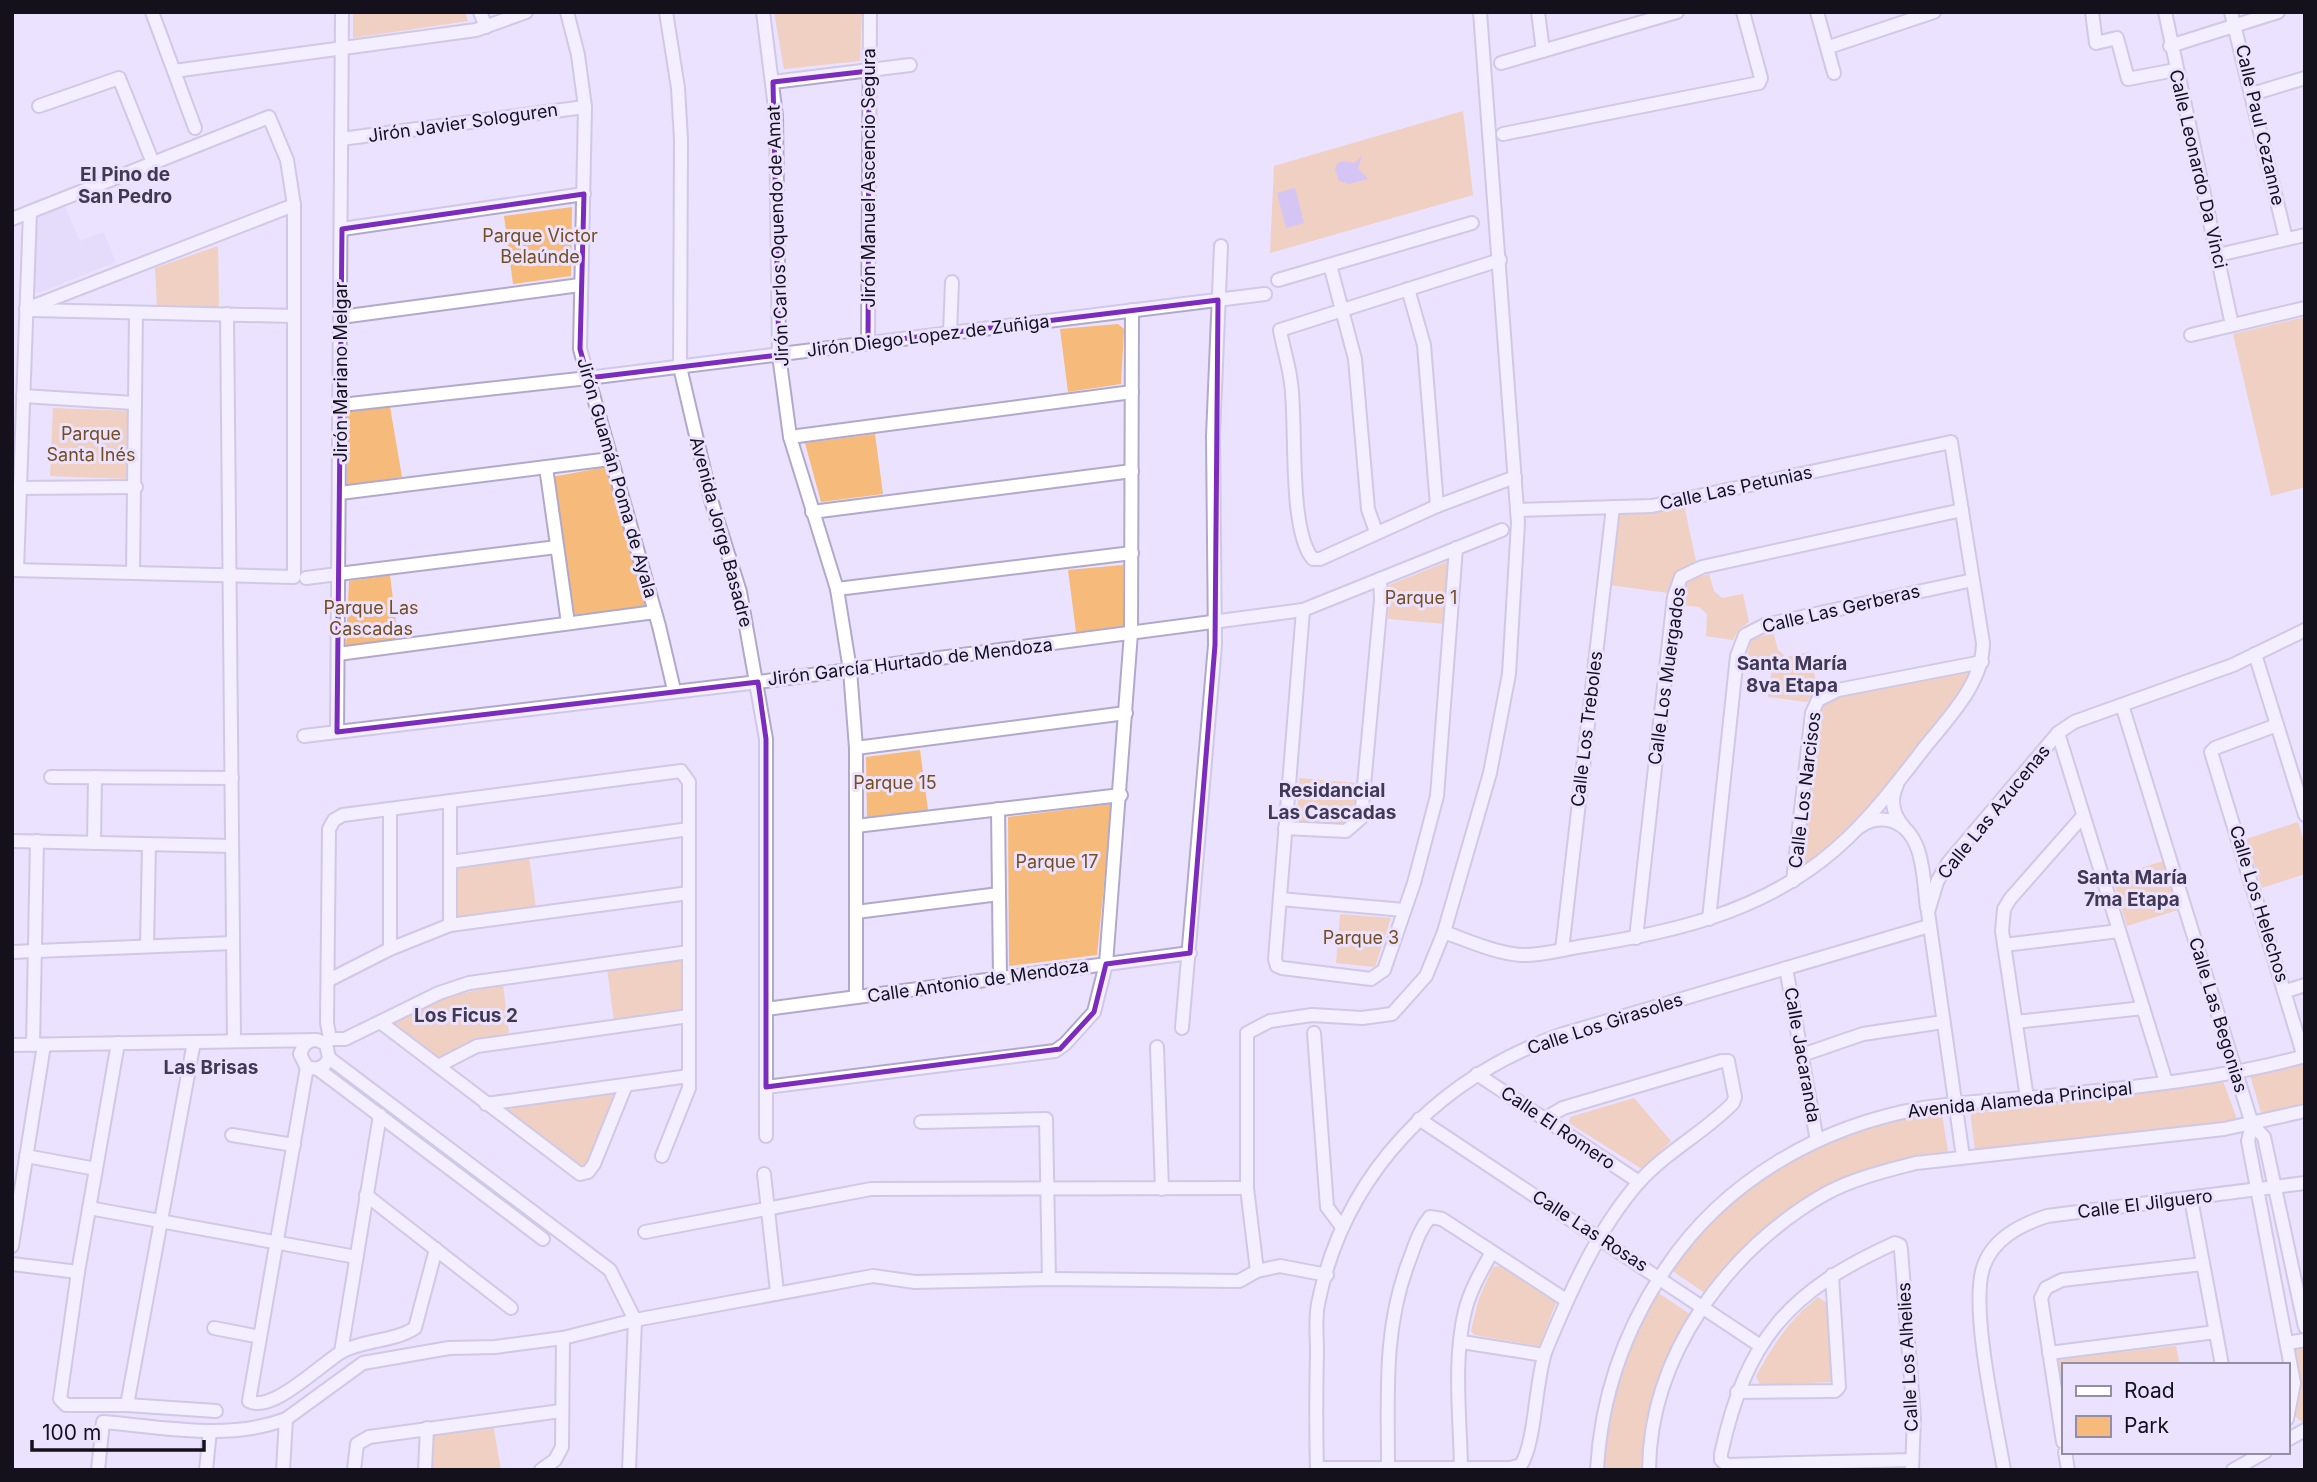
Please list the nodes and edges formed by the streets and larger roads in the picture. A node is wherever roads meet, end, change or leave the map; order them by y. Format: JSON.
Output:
{"nodes":[{"id":1,"x":152,"y":12,"type":"edge"},
{"id":2,"x":342,"y":12,"type":"edge"},
{"id":3,"x":480,"y":12,"type":"edge"},
{"id":4,"x":526,"y":12,"type":"edge"},
{"id":5,"x":567,"y":12,"type":"edge"},
{"id":6,"x":666,"y":12,"type":"edge"},
{"id":7,"x":764,"y":12,"type":"edge"},
{"id":8,"x":870,"y":12,"type":"edge"},
{"id":9,"x":1480,"y":12,"type":"edge"},
{"id":10,"x":1538,"y":12,"type":"edge"},
{"id":11,"x":1677,"y":12,"type":"edge"},
{"id":12,"x":1743,"y":12,"type":"edge"},
{"id":13,"x":1817,"y":12,"type":"edge"},
{"id":14,"x":1934,"y":12,"type":"edge"},
{"id":15,"x":2092,"y":12,"type":"edge"},
{"id":16,"x":2165,"y":12,"type":"edge"},
{"id":17,"x":2231,"y":12,"type":"edge"},
{"id":18,"x":2278,"y":12,"type":"edge"},
{"id":19,"x":2236,"y":26,"type":"junction"},
{"id":20,"x":486,"y":27,"type":"junction"},
{"id":21,"x":2170,"y":46,"type":"junction"},
{"id":22,"x":1829,"y":47,"type":"junction"},
{"id":23,"x":342,"y":48,"type":"junction"},
{"id":24,"x":1543,"y":51,"type":"junction"},
{"id":25,"x":1501,"y":63,"type":"dead end"},
{"id":26,"x":910,"y":65,"type":"dead end"},
{"id":27,"x":2175,"y":70,"type":"junction"},
{"id":28,"x":174,"y":71,"type":"junction"},
{"id":29,"x":869,"y":71,"type":"junction"},
{"id":30,"x":1834,"y":73,"type":"dead end"},
{"id":31,"x":2305,"y":78,"type":"edge"},
{"id":32,"x":773,"y":82,"type":"junction"},
{"id":33,"x":2252,"y":94,"type":"junction"},
{"id":34,"x":39,"y":106,"type":"dead end"},
{"id":35,"x":585,"y":107,"type":"junction"},
{"id":36,"x":195,"y":128,"type":"dead end"},
{"id":37,"x":1503,"y":134,"type":"dead end"},
{"id":38,"x":341,"y":139,"type":"junction"},
{"id":39,"x":153,"y":163,"type":"junction"},
{"id":40,"x":584,"y":194,"type":"junction"},
{"id":41,"x":294,"y":205,"type":"junction"},
{"id":42,"x":30,"y":212,"type":"junction"},
{"id":43,"x":12,"y":219,"type":"edge"},
{"id":44,"x":1472,"y":223,"type":"dead end"},
{"id":45,"x":342,"y":229,"type":"junction"},
{"id":46,"x":2305,"y":234,"type":"edge"},
{"id":47,"x":2286,"y":239,"type":"junction"},
{"id":48,"x":1221,"y":246,"type":"dead end"},
{"id":49,"x":2218,"y":255,"type":"junction"},
{"id":50,"x":1500,"y":260,"type":"junction"},
{"id":51,"x":1330,"y":265,"type":"junction"},
{"id":52,"x":1278,"y":280,"type":"dead end"},
{"id":53,"x":952,"y":282,"type":"dead end"},
{"id":54,"x":580,"y":285,"type":"junction"},
{"id":55,"x":1408,"y":289,"type":"junction"},
{"id":56,"x":1265,"y":294,"type":"dead end"},
{"id":57,"x":1218,"y":300,"type":"junction"},
{"id":58,"x":2305,"y":308,"type":"edge"},
{"id":59,"x":26,"y":309,"type":"junction"},
{"id":60,"x":1132,"y":310,"type":"junction"},
{"id":61,"x":1344,"y":310,"type":"junction"},
{"id":62,"x":136,"y":313,"type":"junction"},
{"id":63,"x":227,"y":314,"type":"junction"},
{"id":64,"x":293,"y":316,"type":"junction"},
{"id":65,"x":341,"y":317,"type":"junction"},
{"id":66,"x":2232,"y":325,"type":"junction"},
{"id":67,"x":950,"y":333,"type":"junction"},
{"id":68,"x":2191,"y":335,"type":"dead end"},
{"id":69,"x":868,"y":343,"type":"junction"},
{"id":70,"x":779,"y":355,"type":"junction"},
{"id":71,"x":680,"y":367,"type":"junction"},
{"id":72,"x":588,"y":378,"type":"junction"},
{"id":73,"x":1132,"y":392,"type":"junction"},
{"id":74,"x":23,"y":396,"type":"junction"},
{"id":75,"x":134,"y":404,"type":"junction"},
{"id":76,"x":341,"y":405,"type":"junction"},
{"id":77,"x":790,"y":437,"type":"junction"},
{"id":78,"x":610,"y":459,"type":"junction"},
{"id":79,"x":546,"y":467,"type":"junction"},
{"id":80,"x":1132,"y":471,"type":"junction"},
{"id":81,"x":1516,"y":477,"type":"junction"},
{"id":82,"x":136,"y":487,"type":"junction"},
{"id":83,"x":20,"y":488,"type":"junction"},
{"id":84,"x":340,"y":493,"type":"junction"},
{"id":85,"x":1437,"y":506,"type":"junction"},
{"id":86,"x":1613,"y":507,"type":"junction"},
{"id":87,"x":1517,"y":510,"type":"junction"},
{"id":88,"x":1962,"y":510,"type":"junction"},
{"id":89,"x":812,"y":512,"type":"junction"},
{"id":90,"x":1502,"y":530,"type":"dead end"},
{"id":91,"x":1376,"y":532,"type":"junction"},
{"id":92,"x":557,"y":547,"type":"junction"},
{"id":93,"x":1456,"y":548,"type":"junction"},
{"id":94,"x":1132,"y":552,"type":"junction"},
{"id":95,"x":14,"y":570,"type":"edge"},
{"id":96,"x":133,"y":573,"type":"junction"},
{"id":97,"x":339,"y":574,"type":"junction"},
{"id":98,"x":230,"y":576,"type":"junction"},
{"id":99,"x":306,"y":578,"type":"dead end"},
{"id":100,"x":1380,"y":579,"type":"junction"},
{"id":101,"x":1973,"y":580,"type":"junction"},
{"id":102,"x":836,"y":589,"type":"junction"},
{"id":103,"x":1303,"y":610,"type":"junction"},
{"id":104,"x":655,"y":612,"type":"junction"},
{"id":105,"x":568,"y":623,"type":"junction"},
{"id":106,"x":1215,"y":623,"type":"junction"},
{"id":107,"x":2305,"y":630,"type":"edge"},
{"id":108,"x":1131,"y":633,"type":"junction"},
{"id":109,"x":338,"y":654,"type":"junction"},
{"id":110,"x":2255,"y":654,"type":"junction"},
{"id":111,"x":1982,"y":662,"type":"junction"},
{"id":112,"x":850,"y":670,"type":"junction"},
{"id":113,"x":758,"y":682,"type":"junction"},
{"id":114,"x":674,"y":690,"type":"junction"},
{"id":115,"x":2122,"y":705,"type":"junction"},
{"id":116,"x":1126,"y":713,"type":"junction"},
{"id":117,"x":2277,"y":726,"type":"junction"},
{"id":118,"x":337,"y":732,"type":"junction"},
{"id":119,"x":2058,"y":733,"type":"junction"},
{"id":120,"x":304,"y":736,"type":"dead end"},
{"id":121,"x":856,"y":748,"type":"junction"},
{"id":122,"x":51,"y":777,"type":"dead end"},
{"id":123,"x":95,"y":777,"type":"junction"},
{"id":124,"x":232,"y":778,"type":"junction"},
{"id":125,"x":1898,"y":781,"type":"junction"},
{"id":126,"x":1121,"y":795,"type":"junction"},
{"id":127,"x":450,"y":801,"type":"junction"},
{"id":128,"x":390,"y":809,"type":"junction"},
{"id":129,"x":998,"y":809,"type":"junction"},
{"id":130,"x":2305,"y":815,"type":"edge"},
{"id":131,"x":2083,"y":816,"type":"junction"},
{"id":132,"x":856,"y":826,"type":"junction"},
{"id":133,"x":1285,"y":828,"type":"junction"},
{"id":134,"x":1905,"y":829,"type":"junction"},
{"id":135,"x":689,"y":830,"type":"junction"},
{"id":136,"x":1856,"y":830,"type":"junction"},
{"id":137,"x":12,"y":841,"type":"edge"},
{"id":138,"x":37,"y":841,"type":"junction"},
{"id":139,"x":94,"y":843,"type":"junction"},
{"id":140,"x":149,"y":845,"type":"junction"},
{"id":141,"x":232,"y":846,"type":"junction"},
{"id":142,"x":1917,"y":847,"type":"junction"},
{"id":143,"x":450,"y":862,"type":"junction"},
{"id":144,"x":1948,"y":863,"type":"junction"},
{"id":145,"x":1793,"y":881,"type":"junction"},
{"id":146,"x":689,"y":893,"type":"junction"},
{"id":147,"x":999,"y":894,"type":"junction"},
{"id":148,"x":1280,"y":899,"type":"junction"},
{"id":149,"x":1404,"y":910,"type":"junction"},
{"id":150,"x":856,"y":912,"type":"junction"},
{"id":151,"x":1928,"y":912,"type":"junction"},
{"id":152,"x":1709,"y":919,"type":"junction"},
{"id":153,"x":450,"y":925,"type":"junction"},
{"id":154,"x":1929,"y":926,"type":"junction"},
{"id":155,"x":2119,"y":931,"type":"junction"},
{"id":156,"x":1444,"y":932,"type":"junction"},
{"id":157,"x":1636,"y":938,"type":"junction"},
{"id":158,"x":233,"y":943,"type":"junction"},
{"id":159,"x":2004,"y":945,"type":"junction"},
{"id":160,"x":147,"y":946,"type":"junction"},
{"id":161,"x":390,"y":949,"type":"junction"},
{"id":162,"x":35,"y":950,"type":"junction"},
{"id":163,"x":1562,"y":950,"type":"junction"},
{"id":164,"x":12,"y":952,"type":"edge"},
{"id":165,"x":689,"y":952,"type":"junction"},
{"id":166,"x":1190,"y":953,"type":"junction"},
{"id":167,"x":1106,"y":964,"type":"junction"},
{"id":168,"x":1787,"y":968,"type":"junction"},
{"id":169,"x":1000,"y":978,"type":"junction"},
{"id":170,"x":329,"y":980,"type":"junction"},
{"id":171,"x":2305,"y":985,"type":"edge"},
{"id":172,"x":2286,"y":990,"type":"junction"},
{"id":173,"x":856,"y":997,"type":"junction"},
{"id":174,"x":2143,"y":1008,"type":"junction"},
{"id":175,"x":766,"y":1009,"type":"junction"},
{"id":176,"x":689,"y":1016,"type":"junction"},
{"id":177,"x":380,"y":1022,"type":"junction"},
{"id":178,"x":1944,"y":1022,"type":"junction"},
{"id":179,"x":2016,"y":1022,"type":"junction"},
{"id":180,"x":1182,"y":1028,"type":"dead end"},
{"id":181,"x":1314,"y":1033,"type":"dead end"},
{"id":182,"x":312,"y":1040,"type":"junction"},
{"id":183,"x":234,"y":1041,"type":"junction"},
{"id":184,"x":281,"y":1041,"type":"junction"},
{"id":185,"x":194,"y":1042,"type":"junction"},
{"id":186,"x":328,"y":1042,"type":"junction"},
{"id":187,"x":118,"y":1043,"type":"junction"},
{"id":188,"x":12,"y":1045,"type":"edge"},
{"id":189,"x":39,"y":1045,"type":"junction"},
{"id":190,"x":1157,"y":1047,"type":"dead end"},
{"id":191,"x":1802,"y":1055,"type":"junction"},
{"id":192,"x":2305,"y":1056,"type":"edge"},
{"id":193,"x":329,"y":1058,"type":"junction"},
{"id":194,"x":309,"y":1064,"type":"junction"},
{"id":195,"x":438,"y":1066,"type":"junction"},
{"id":196,"x":2236,"y":1071,"type":"junction"},
{"id":197,"x":1477,"y":1074,"type":"junction"},
{"id":198,"x":689,"y":1076,"type":"junction"},
{"id":199,"x":2166,"y":1082,"type":"junction"},
{"id":200,"x":626,"y":1085,"type":"junction"},
{"id":201,"x":766,"y":1087,"type":"junction"},
{"id":202,"x":2027,"y":1098,"type":"junction"},
{"id":203,"x":486,"y":1104,"type":"junction"},
{"id":204,"x":1956,"y":1105,"type":"junction"},
{"id":205,"x":2305,"y":1111,"type":"edge"},
{"id":206,"x":380,"y":1115,"type":"junction"},
{"id":207,"x":1419,"y":1119,"type":"junction"},
{"id":208,"x":1544,"y":1119,"type":"junction"},
{"id":209,"x":921,"y":1122,"type":"dead end"},
{"id":210,"x":2252,"y":1124,"type":"junction"},
{"id":211,"x":232,"y":1135,"type":"dead end"},
{"id":212,"x":766,"y":1136,"type":"dead end"},
{"id":213,"x":1817,"y":1141,"type":"junction"},
{"id":214,"x":294,"y":1145,"type":"junction"},
{"id":215,"x":26,"y":1156,"type":"junction"},
{"id":216,"x":662,"y":1156,"type":"dead end"},
{"id":217,"x":1962,"y":1157,"type":"junction"},
{"id":218,"x":96,"y":1169,"type":"junction"},
{"id":219,"x":764,"y":1174,"type":"dead end"},
{"id":220,"x":1639,"y":1182,"type":"junction"},
{"id":221,"x":2305,"y":1184,"type":"edge"},
{"id":222,"x":2276,"y":1185,"type":"junction"},
{"id":223,"x":1247,"y":1188,"type":"junction"},
{"id":224,"x":1162,"y":1189,"type":"junction"},
{"id":225,"x":2256,"y":1189,"type":"junction"},
{"id":226,"x":1047,"y":1190,"type":"junction"},
{"id":227,"x":366,"y":1195,"type":"junction"},
{"id":228,"x":2191,"y":1199,"type":"junction"},
{"id":229,"x":768,"y":1207,"type":"junction"},
{"id":230,"x":89,"y":1208,"type":"junction"},
{"id":231,"x":162,"y":1222,"type":"junction"},
{"id":232,"x":1342,"y":1227,"type":"junction"},
{"id":233,"x":645,"y":1231,"type":"dead end"},
{"id":234,"x":1600,"y":1238,"type":"junction"},
{"id":235,"x":542,"y":1240,"type":"dead end"},
{"id":236,"x":278,"y":1243,"type":"junction"},
{"id":237,"x":12,"y":1246,"type":"edge"},
{"id":238,"x":436,"y":1249,"type":"junction"},
{"id":239,"x":1492,"y":1252,"type":"junction"},
{"id":240,"x":356,"y":1257,"type":"junction"},
{"id":241,"x":12,"y":1264,"type":"edge"},
{"id":242,"x":2203,"y":1264,"type":"junction"},
{"id":243,"x":1257,"y":1271,"type":"junction"},
{"id":244,"x":78,"y":1272,"type":"junction"},
{"id":245,"x":1327,"y":1275,"type":"junction"},
{"id":246,"x":1832,"y":1275,"type":"junction"},
{"id":247,"x":1660,"y":1277,"type":"junction"},
{"id":248,"x":1049,"y":1279,"type":"junction"},
{"id":249,"x":777,"y":1292,"type":"junction"},
{"id":250,"x":1566,"y":1300,"type":"junction"},
{"id":251,"x":1703,"y":1306,"type":"junction"},
{"id":252,"x":511,"y":1308,"type":"dead end"},
{"id":253,"x":635,"y":1320,"type":"junction"},
{"id":254,"x":2305,"y":1327,"type":"edge"},
{"id":255,"x":214,"y":1328,"type":"dead end"},
{"id":256,"x":2216,"y":1332,"type":"junction"},
{"id":257,"x":260,"y":1337,"type":"junction"},
{"id":258,"x":563,"y":1339,"type":"junction"},
{"id":259,"x":2305,"y":1340,"type":"edge"},
{"id":260,"x":1462,"y":1342,"type":"junction"},
{"id":261,"x":2287,"y":1343,"type":"junction"},
{"id":262,"x":1759,"y":1345,"type":"junction"},
{"id":263,"x":341,"y":1352,"type":"junction"},
{"id":264,"x":2049,"y":1353,"type":"junction"},
{"id":265,"x":1545,"y":1355,"type":"junction"},
{"id":266,"x":2222,"y":1363,"type":"edge"},
{"id":267,"x":1737,"y":1392,"type":"junction"},
{"id":268,"x":127,"y":1405,"type":"junction"},
{"id":269,"x":2289,"y":1409,"type":"edge"},
{"id":270,"x":216,"y":1411,"type":"dead end"},
{"id":271,"x":561,"y":1411,"type":"junction"},
{"id":272,"x":286,"y":1419,"type":"junction"},
{"id":273,"x":427,"y":1428,"type":"junction"},
{"id":274,"x":2305,"y":1430,"type":"edge"},
{"id":275,"x":210,"y":1432,"type":"junction"},
{"id":276,"x":2062,"y":1435,"type":"edge"},
{"id":277,"x":2289,"y":1439,"type":"edge"},
{"id":278,"x":2261,"y":1454,"type":"edge"},
{"id":279,"x":1912,"y":1465,"type":"edge"},
{"id":280,"x":1461,"y":1467,"type":"junction"},
{"id":281,"x":1388,"y":1468,"type":"junction"},
{"id":282,"x":1317,"y":1469,"type":"edge"},
{"id":283,"x":98,"y":1470,"type":"edge"},
{"id":284,"x":206,"y":1470,"type":"edge"},
{"id":285,"x":283,"y":1470,"type":"edge"},
{"id":286,"x":354,"y":1470,"type":"edge"},
{"id":287,"x":425,"y":1470,"type":"edge"},
{"id":288,"x":541,"y":1470,"type":"edge"},
{"id":289,"x":629,"y":1470,"type":"edge"},
{"id":290,"x":1597,"y":1470,"type":"edge"},
{"id":291,"x":1649,"y":1470,"type":"edge"},
{"id":292,"x":2004,"y":1470,"type":"edge"},
{"id":293,"x":2233,"y":1470,"type":"edge"}],
"edges":[{"from":1,"to":28,"type":"street"},
{"from":2,"to":23,"type":"street","name":"Jirón Mariano Melgar"},
{"from":3,"to":20,"type":"street"},
{"from":4,"to":20,"type":"street"},
{"from":5,"to":35,"type":"street","name":"Jirón Guamán Poma de Ayala"},
{"from":6,"to":71,"type":"street","name":"Avenida Jorge Basadre"},
{"from":7,"to":32,"type":"street","name":"Jirón Carlos Oquendo de Amat"},
{"from":8,"to":29,"type":"street","name":"Jirón Manuel Ascencio Segura"},
{"from":9,"to":50,"type":"street"},
{"from":10,"to":24,"type":"street"},
{"from":11,"to":24,"type":"street"},
{"from":12,"to":37,"type":"street"},
{"from":13,"to":22,"type":"street"},
{"from":14,"to":22,"type":"street"},
{"from":15,"to":27,"type":"street"},
{"from":16,"to":21,"type":"street","name":"Calle Leonardo Da Vinci"},
{"from":17,"to":19,"type":"street","name":"Calle Paul Cezanne"},
{"from":18,"to":19,"type":"street"},
{"from":19,"to":21,"type":"street"},
{"from":19,"to":33,"type":"street","name":"Calle Paul Cezanne"},
{"from":20,"to":23,"type":"street"},
{"from":21,"to":27,"type":"street","name":"Calle Leonardo Da Vinci"},
{"from":22,"to":30,"type":"street"},
{"from":23,"to":28,"type":"street"},
{"from":23,"to":38,"type":"street","name":"Jirón Mariano Melgar"},
{"from":24,"to":25,"type":"street"},
{"from":26,"to":29,"type":"street"},
{"from":27,"to":49,"type":"street","name":"Calle Leonardo Da Vinci"},
{"from":28,"to":36,"type":"street"},
{"from":29,"to":32,"type":"street"},
{"from":29,"to":69,"type":"street","name":"Jirón Manuel Ascencio Segura"},
{"from":31,"to":33,"type":"street"},
{"from":32,"to":70,"type":"street","name":"Jirón Carlos Oquendo de Amat"},
{"from":33,"to":47,"type":"street","name":"Calle Paul Cezanne"},
{"from":34,"to":39,"type":"street"},
{"from":35,"to":38,"type":"street","name":"Jirón Javier Sologuren"},
{"from":35,"to":40,"type":"street","name":"Jirón Guamán Poma de Ayala"},
{"from":38,"to":45,"type":"street","name":"Jirón Mariano Melgar"},
{"from":39,"to":41,"type":"street"},
{"from":39,"to":42,"type":"street"},
{"from":40,"to":45,"type":"street"},
{"from":40,"to":54,"type":"street","name":"Jirón Guamán Poma de Ayala"},
{"from":41,"to":59,"type":"street"},
{"from":41,"to":64,"type":"street"},
{"from":42,"to":43,"type":"street"},
{"from":42,"to":59,"type":"street"},
{"from":44,"to":51,"type":"street"},
{"from":45,"to":65,"type":"street","name":"Jirón Mariano Melgar"},
{"from":46,"to":47,"type":"street"},
{"from":47,"to":49,"type":"street"},
{"from":48,"to":57,"type":"street"},
{"from":49,"to":66,"type":"street","name":"Calle Leonardo Da Vinci"},
{"from":50,"to":55,"type":"street"},
{"from":50,"to":81,"type":"street"},
{"from":51,"to":52,"type":"street"},
{"from":51,"to":61,"type":"street"},
{"from":53,"to":67,"type":"street"},
{"from":54,"to":65,"type":"street"},
{"from":54,"to":72,"type":"street","name":"Jirón Guamán Poma de Ayala"},
{"from":55,"to":61,"type":"street"},
{"from":55,"to":85,"type":"street"},
{"from":56,"to":57,"type":"street","name":"Jirón Diego Lopez de Zuñiga"},
{"from":57,"to":60,"type":"street","name":"Jirón Diego Lopez de Zuñiga"},
{"from":57,"to":106,"type":"street"},
{"from":58,"to":66,"type":"street"},
{"from":59,"to":62,"type":"street"},
{"from":59,"to":74,"type":"street"},
{"from":60,"to":67,"type":"street","name":"Jirón Diego Lopez de Zuñiga"},
{"from":60,"to":73,"type":"street"},
{"from":61,"to":91,"type":"street"},
{"from":61,"to":91,"type":"street"},
{"from":62,"to":63,"type":"street"},
{"from":62,"to":75,"type":"street"},
{"from":63,"to":64,"type":"street"},
{"from":63,"to":98,"type":"street"},
{"from":64,"to":98,"type":"street"},
{"from":65,"to":76,"type":"street","name":"Jirón Mariano Melgar"},
{"from":66,"to":68,"type":"street"},
{"from":67,"to":69,"type":"street","name":"Jirón Diego Lopez de Zuñiga"},
{"from":69,"to":70,"type":"street","name":"Jirón Diego Lopez de Zuñiga"},
{"from":70,"to":71,"type":"street","name":"Jirón Diego Lopez de Zuñiga"},
{"from":70,"to":77,"type":"street","name":"Jirón Carlos Oquendo de Amat"},
{"from":71,"to":72,"type":"street","name":"Jirón Diego Lopez de Zuñiga"},
{"from":71,"to":113,"type":"street","name":"Avenida Jorge Basadre"},
{"from":72,"to":76,"type":"street","name":"Jirón Diego Lopez de Zuñiga"},
{"from":72,"to":78,"type":"street","name":"Jirón Guamán Poma de Ayala"},
{"from":73,"to":77,"type":"street"},
{"from":73,"to":80,"type":"street"},
{"from":74,"to":75,"type":"street"},
{"from":74,"to":83,"type":"street"},
{"from":75,"to":82,"type":"street"},
{"from":76,"to":84,"type":"street","name":"Jirón Mariano Melgar"},
{"from":77,"to":89,"type":"street","name":"Jirón Carlos Oquendo de Amat"},
{"from":78,"to":79,"type":"street"},
{"from":78,"to":104,"type":"street","name":"Jirón Guamán Poma de Ayala"},
{"from":79,"to":84,"type":"street"},
{"from":79,"to":92,"type":"street"},
{"from":80,"to":89,"type":"street"},
{"from":80,"to":94,"type":"street"},
{"from":81,"to":85,"type":"street"},
{"from":81,"to":87,"type":"street"},
{"from":82,"to":83,"type":"street"},
{"from":82,"to":96,"type":"street"},
{"from":83,"to":95,"type":"street"},
{"from":84,"to":97,"type":"street","name":"Jirón Mariano Melgar"},
{"from":85,"to":91,"type":"street"},
{"from":86,"to":87,"type":"street","name":"Calle Las Petunias"},
{"from":86,"to":88,"type":"street","name":"Calle Las Petunias"},
{"from":86,"to":163,"type":"street","name":"Calle Los Treboles"},
{"from":87,"to":156,"type":"street"},
{"from":88,"to":101,"type":"street"},
{"from":88,"to":157,"type":"street","name":"Calle Los Muergados"},
{"from":89,"to":102,"type":"street","name":"Jirón Carlos Oquendo de Amat"},
{"from":90,"to":93,"type":"street","name":"Jirón García Hurtado de Mendoza"},
{"from":92,"to":97,"type":"street"},
{"from":92,"to":105,"type":"street"},
{"from":93,"to":100,"type":"street","name":"Jirón García Hurtado de Mendoza"},
{"from":93,"to":149,"type":"street"},
{"from":94,"to":102,"type":"street"},
{"from":94,"to":108,"type":"street"},
{"from":95,"to":96,"type":"street"},
{"from":96,"to":98,"type":"street"},
{"from":97,"to":99,"type":"street"},
{"from":97,"to":109,"type":"street","name":"Jirón Mariano Melgar"},
{"from":98,"to":124,"type":"street"},
{"from":100,"to":103,"type":"street","name":"Jirón García Hurtado de Mendoza"},
{"from":100,"to":133,"type":"street"},
{"from":101,"to":111,"type":"street"},
{"from":101,"to":152,"type":"street","name":"Calle Las Gerberas"},
{"from":102,"to":112,"type":"street","name":"Jirón Carlos Oquendo de Amat"},
{"from":103,"to":106,"type":"street","name":"Jirón García Hurtado de Mendoza"},
{"from":103,"to":133,"type":"street"},
{"from":104,"to":105,"type":"street"},
{"from":104,"to":114,"type":"street","name":"Jirón Guamán Poma de Ayala"},
{"from":105,"to":109,"type":"street"},
{"from":106,"to":108,"type":"street","name":"Jirón García Hurtado de Mendoza"},
{"from":106,"to":166,"type":"street"},
{"from":107,"to":110,"type":"street","name":"Calle Las Azucenas"},
{"from":108,"to":112,"type":"street","name":"Jirón García Hurtado de Mendoza"},
{"from":108,"to":116,"type":"street"},
{"from":109,"to":118,"type":"street","name":"Jirón Mariano Melgar"},
{"from":110,"to":115,"type":"street","name":"Calle Las Azucenas"},
{"from":110,"to":117,"type":"street"},
{"from":111,"to":125,"type":"street"},
{"from":111,"to":145,"type":"street","name":"Calle Los Narcisos"},
{"from":112,"to":113,"type":"street","name":"Jirón García Hurtado de Mendoza"},
{"from":112,"to":121,"type":"street","name":"Jirón Carlos Oquendo de Amat"},
{"from":113,"to":114,"type":"street","name":"Jirón García Hurtado de Mendoza"},
{"from":113,"to":175,"type":"street","name":"Avenida Jorge Basadre"},
{"from":114,"to":118,"type":"street","name":"Jirón García Hurtado de Mendoza"},
{"from":115,"to":119,"type":"street","name":"Calle Las Azucenas"},
{"from":115,"to":196,"type":"street","name":"Calle Las Begonias"},
{"from":116,"to":121,"type":"street"},
{"from":116,"to":126,"type":"street"},
{"from":117,"to":130,"type":"street"},
{"from":117,"to":172,"type":"street","name":"Calle Los Helechos"},
{"from":118,"to":120,"type":"street","name":"Jirón García Hurtado de Mendoza"},
{"from":119,"to":131,"type":"street"},
{"from":119,"to":144,"type":"street","name":"Calle Las Azucenas"},
{"from":121,"to":132,"type":"street","name":"Jirón Carlos Oquendo de Amat"},
{"from":122,"to":123,"type":"street"},
{"from":123,"to":124,"type":"street"},
{"from":123,"to":139,"type":"street"},
{"from":124,"to":141,"type":"street"},
{"from":125,"to":134,"type":"street"},
{"from":125,"to":136,"type":"street"},
{"from":126,"to":129,"type":"street"},
{"from":126,"to":167,"type":"street"},
{"from":127,"to":128,"type":"street"},
{"from":127,"to":135,"type":"street"},
{"from":127,"to":143,"type":"street"},
{"from":128,"to":161,"type":"street"},
{"from":128,"to":170,"type":"street"},
{"from":129,"to":132,"type":"street"},
{"from":129,"to":147,"type":"street"},
{"from":131,"to":155,"type":"street"},
{"from":131,"to":159,"type":"street"},
{"from":132,"to":150,"type":"street","name":"Jirón Carlos Oquendo de Amat"},
{"from":133,"to":148,"type":"street"},
{"from":134,"to":136,"type":"street"},
{"from":134,"to":142,"type":"street"},
{"from":135,"to":143,"type":"street"},
{"from":135,"to":146,"type":"street"},
{"from":136,"to":145,"type":"street"},
{"from":137,"to":138,"type":"street"},
{"from":138,"to":139,"type":"street"},
{"from":138,"to":162,"type":"street"},
{"from":139,"to":140,"type":"street"},
{"from":140,"to":141,"type":"street"},
{"from":140,"to":160,"type":"street"},
{"from":141,"to":158,"type":"street"},
{"from":142,"to":144,"type":"street"},
{"from":142,"to":151,"type":"street"},
{"from":143,"to":153,"type":"street"},
{"from":144,"to":151,"type":"street","name":"Calle Las Azucenas"},
{"from":145,"to":152,"type":"street"},
{"from":146,"to":153,"type":"street"},
{"from":146,"to":165,"type":"street"},
{"from":147,"to":150,"type":"street"},
{"from":147,"to":169,"type":"street"},
{"from":148,"to":149,"type":"street"},
{"from":148,"to":149,"type":"street"},
{"from":150,"to":173,"type":"street","name":"Jirón Carlos Oquendo de Amat"},
{"from":151,"to":154,"type":"street","name":"Calle Las Azucenas"},
{"from":152,"to":157,"type":"street"},
{"from":153,"to":161,"type":"street"},
{"from":154,"to":168,"type":"street","name":"Calle Los Girasoles"},
{"from":154,"to":178,"type":"street","name":"Calle Las Azucenas"},
{"from":155,"to":159,"type":"street"},
{"from":155,"to":174,"type":"street"},
{"from":156,"to":163,"type":"street"},
{"from":156,"to":223,"type":"street"},
{"from":157,"to":163,"type":"street"},
{"from":158,"to":160,"type":"street"},
{"from":158,"to":183,"type":"street"},
{"from":159,"to":179,"type":"street"},
{"from":160,"to":162,"type":"street"},
{"from":161,"to":170,"type":"street"},
{"from":162,"to":164,"type":"street"},
{"from":162,"to":189,"type":"street"},
{"from":165,"to":176,"type":"street"},
{"from":165,"to":177,"type":"street"},
{"from":166,"to":167,"type":"street","name":"Calle Antonio de Mendoza"},
{"from":166,"to":180,"type":"street"},
{"from":167,"to":169,"type":"street","name":"Calle Antonio de Mendoza"},
{"from":167,"to":201,"type":"street"},
{"from":168,"to":191,"type":"street","name":"Calle Jacaranda"},
{"from":168,"to":197,"type":"street","name":"Calle Los Girasoles"},
{"from":169,"to":173,"type":"street","name":"Calle Antonio de Mendoza"},
{"from":170,"to":186,"type":"street"},
{"from":171,"to":172,"type":"street"},
{"from":172,"to":192,"type":"street","name":"Calle Los Helechos"},
{"from":173,"to":175,"type":"street","name":"Calle Antonio de Mendoza"},
{"from":174,"to":179,"type":"street"},
{"from":174,"to":199,"type":"street"},
{"from":175,"to":201,"type":"street","name":"Avenida Jorge Basadre"},
{"from":176,"to":195,"type":"street"},
{"from":176,"to":198,"type":"street"},
{"from":177,"to":186,"type":"street"},
{"from":177,"to":195,"type":"street"},
{"from":178,"to":191,"type":"street"},
{"from":178,"to":204,"type":"street","name":"Calle Las Azucenas"},
{"from":179,"to":202,"type":"street"},
{"from":181,"to":232,"type":"street"},
{"from":182,"to":184,"type":"street"},
{"from":182,"to":186,"type":"street"},
{"from":182,"to":194,"type":"street"},
{"from":183,"to":184,"type":"street"},
{"from":183,"to":185,"type":"street"},
{"from":184,"to":194,"type":"street"},
{"from":185,"to":187,"type":"street"},
{"from":185,"to":231,"type":"street"},
{"from":186,"to":193,"type":"street"},
{"from":187,"to":189,"type":"street"},
{"from":187,"to":218,"type":"street"},
{"from":188,"to":189,"type":"street"},
{"from":189,"to":215,"type":"street"},
{"from":190,"to":224,"type":"street"},
{"from":191,"to":213,"type":"street","name":"Calle Jacaranda"},
{"from":192,"to":196,"type":"street","name":"Avenida Alameda Principal"},
{"from":193,"to":194,"type":"street"},
{"from":193,"to":253,"type":"street"},
{"from":194,"to":206,"type":"street"},
{"from":194,"to":214,"type":"street"},
{"from":195,"to":203,"type":"street"},
{"from":196,"to":199,"type":"street","name":"Avenida Alameda Principal"},
{"from":196,"to":210,"type":"street","name":"Calle Las Begonias"},
{"from":197,"to":207,"type":"street","name":"Calle Los Girasoles"},
{"from":197,"to":208,"type":"street","name":"Calle El Romero"},
{"from":198,"to":200,"type":"street"},
{"from":198,"to":216,"type":"street"},
{"from":199,"to":202,"type":"street","name":"Avenida Alameda Principal"},
{"from":200,"to":203,"type":"street"},
{"from":200,"to":203,"type":"street"},
{"from":201,"to":212,"type":"street","name":"Avenida Jorge Basadre"},
{"from":202,"to":204,"type":"street","name":"Avenida Alameda Principal"},
{"from":204,"to":213,"type":"street","name":"Avenida Alameda Principal"},
{"from":204,"to":217,"type":"street","name":"Calle Las Azucenas"},
{"from":205,"to":210,"type":"street"},
{"from":206,"to":227,"type":"street"},
{"from":206,"to":235,"type":"street"},
{"from":207,"to":232,"type":"street","name":"Calle Los Girasoles"},
{"from":207,"to":234,"type":"street","name":"Calle Las Rosas"},
{"from":208,"to":220,"type":"street","name":"Calle El Romero"},
{"from":208,"to":220,"type":"street"},
{"from":209,"to":226,"type":"street"},
{"from":210,"to":217,"type":"street"},
{"from":210,"to":222,"type":"street"},
{"from":210,"to":225,"type":"street"},
{"from":211,"to":214,"type":"street"},
{"from":213,"to":247,"type":"street","name":"Avenida Alameda Principal"},
{"from":214,"to":236,"type":"street"},
{"from":215,"to":218,"type":"street"},
{"from":215,"to":237,"type":"street"},
{"from":217,"to":251,"type":"street"},
{"from":218,"to":230,"type":"street"},
{"from":219,"to":229,"type":"street"},
{"from":220,"to":234,"type":"street"},
{"from":221,"to":222,"type":"street","name":"Calle El Jilguero"},
{"from":222,"to":225,"type":"street","name":"Calle El Jilguero"},
{"from":222,"to":254,"type":"street"},
{"from":223,"to":224,"type":"street"},
{"from":223,"to":243,"type":"street"},
{"from":224,"to":226,"type":"street"},
{"from":225,"to":228,"type":"street","name":"Calle El Jilguero"},
{"from":225,"to":261,"type":"street"},
{"from":226,"to":229,"type":"street"},
{"from":226,"to":248,"type":"street"},
{"from":227,"to":238,"type":"street"},
{"from":227,"to":240,"type":"street"},
{"from":228,"to":242,"type":"street"},
{"from":228,"to":292,"type":"street","name":"Calle El Jilguero"},
{"from":229,"to":233,"type":"street"},
{"from":229,"to":249,"type":"street"},
{"from":230,"to":231,"type":"street"},
{"from":230,"to":244,"type":"street"},
{"from":231,"to":236,"type":"street"},
{"from":231,"to":268,"type":"street"},
{"from":232,"to":245,"type":"street","name":"Calle Los Girasoles"},
{"from":234,"to":247,"type":"street","name":"Calle Las Rosas"},
{"from":234,"to":250,"type":"street"},
{"from":236,"to":240,"type":"street"},
{"from":236,"to":257,"type":"street"},
{"from":238,"to":252,"type":"street"},
{"from":238,"to":263,"type":"street"},
{"from":239,"to":250,"type":"street"},
{"from":239,"to":260,"type":"street"},
{"from":239,"to":281,"type":"street"},
{"from":240,"to":263,"type":"street"},
{"from":241,"to":244,"type":"street"},
{"from":242,"to":256,"type":"street"},
{"from":242,"to":264,"type":"street"},
{"from":243,"to":245,"type":"street"},
{"from":243,"to":248,"type":"street"},
{"from":244,"to":268,"type":"street"},
{"from":245,"to":282,"type":"street","name":"Calle Los Girasoles"},
{"from":246,"to":262,"type":"street"},
{"from":246,"to":267,"type":"street"},
{"from":246,"to":279,"type":"street","name":"Calle Los Alhelies"},
{"from":247,"to":251,"type":"street","name":"Calle Las Rosas"},
{"from":247,"to":290,"type":"street","name":"Avenida Alameda Principal"},
{"from":248,"to":249,"type":"street"},
{"from":249,"to":253,"type":"street"},
{"from":250,"to":265,"type":"street"},
{"from":251,"to":262,"type":"street","name":"Calle Las Rosas"},
{"from":251,"to":291,"type":"street"},
{"from":253,"to":258,"type":"street"},
{"from":253,"to":289,"type":"street"},
{"from":255,"to":257,"type":"street"},
{"from":256,"to":264,"type":"street"},
{"from":256,"to":266,"type":"street"},
{"from":257,"to":263,"type":"street"},
{"from":258,"to":271,"type":"street"},
{"from":258,"to":272,"type":"street"},
{"from":259,"to":261,"type":"street"},
{"from":260,"to":265,"type":"street"},
{"from":260,"to":280,"type":"street"},
{"from":261,"to":269,"type":"street"},
{"from":262,"to":267,"type":"street"},
{"from":264,"to":276,"type":"street"},
{"from":265,"to":280,"type":"street"},
{"from":267,"to":279,"type":"street"},
{"from":268,"to":270,"type":"street"},
{"from":271,"to":273,"type":"street"},
{"from":271,"to":288,"type":"street"},
{"from":272,"to":275,"type":"street"},
{"from":272,"to":285,"type":"street"},
{"from":273,"to":286,"type":"street"},
{"from":273,"to":287,"type":"street"},
{"from":274,"to":277,"type":"street"},
{"from":275,"to":283,"type":"street"},
{"from":275,"to":284,"type":"street"},
{"from":278,"to":293,"type":"street"},
{"from":280,"to":281,"type":"street"},
{"from":281,"to":282,"type":"street"}]}
